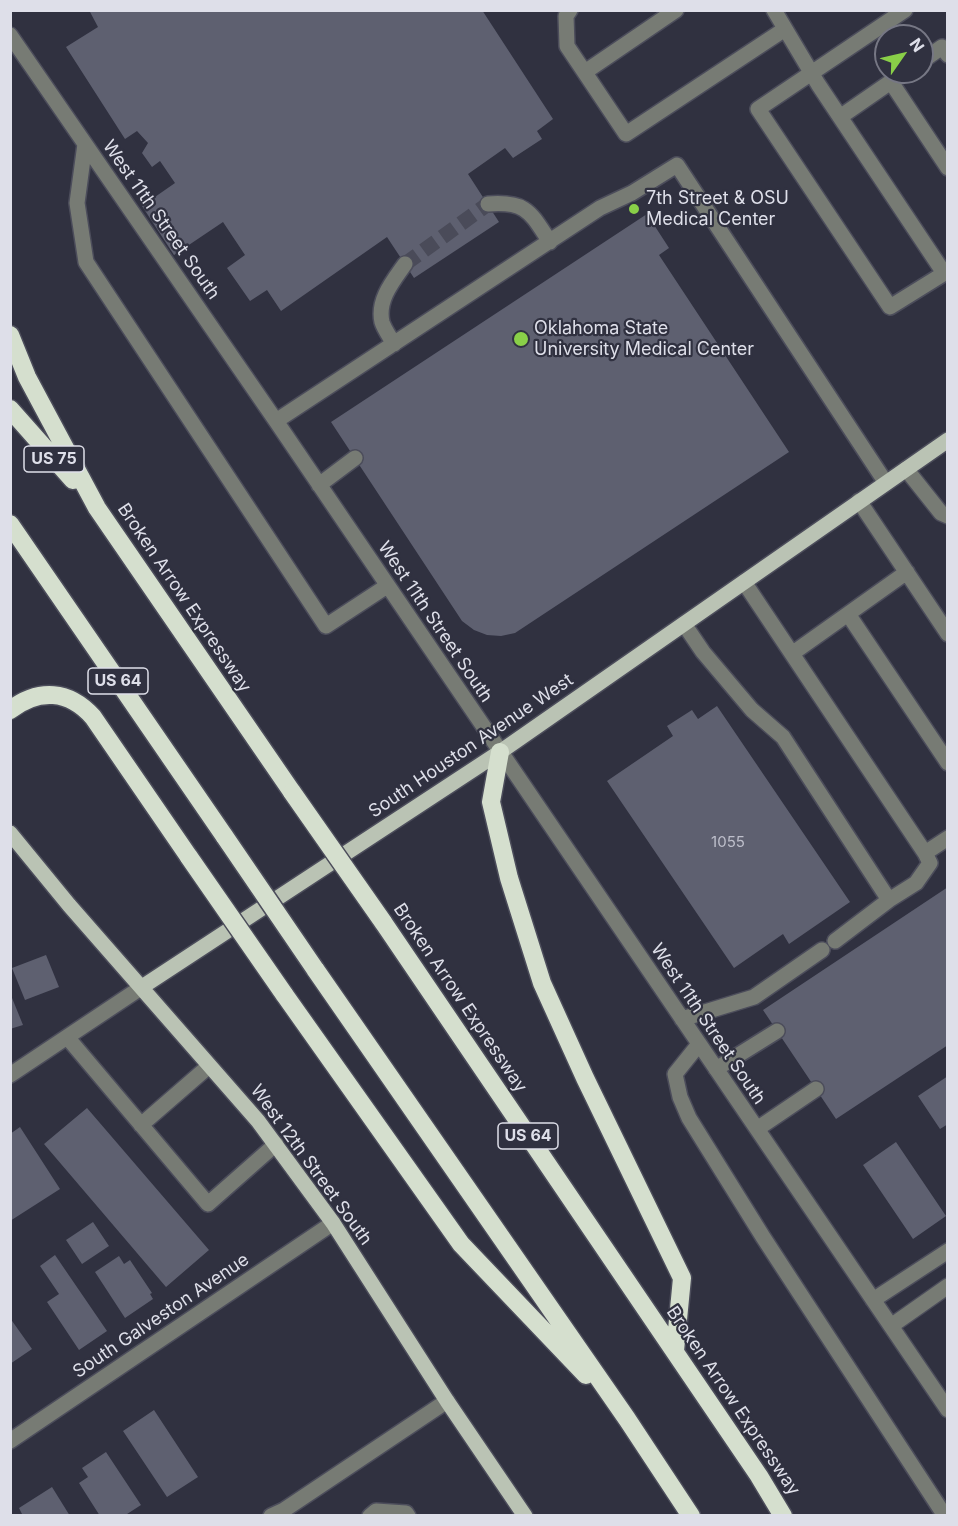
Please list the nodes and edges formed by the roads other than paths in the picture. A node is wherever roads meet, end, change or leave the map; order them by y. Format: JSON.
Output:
{"nodes":[{"id":1,"x":570,"y":10,"type":"edge"},
{"id":2,"x":676,"y":10,"type":"edge"},
{"id":3,"x":905,"y":10,"type":"edge"},
{"id":4,"x":774,"y":11,"type":"edge"},
{"id":5,"x":785,"y":29,"type":"junction"},
{"id":6,"x":10,"y":35,"type":"edge"},
{"id":7,"x":934,"y":53,"type":"edge"},
{"id":8,"x":948,"y":55,"type":"edge"},
{"id":9,"x":585,"y":72,"type":"junction"},
{"id":10,"x":811,"y":73,"type":"junction"},
{"id":11,"x":888,"y":84,"type":"edge"},
{"id":12,"x":892,"y":84,"type":"edge"},
{"id":13,"x":840,"y":117,"type":"junction"},
{"id":14,"x":85,"y":144,"type":"junction"},
{"id":15,"x":948,"y":168,"type":"edge"},
{"id":16,"x":488,"y":204,"type":"tunnel mouth"},
{"id":17,"x":550,"y":242,"type":"junction"},
{"id":18,"x":405,"y":264,"type":"tunnel mouth"},
{"id":19,"x":946,"y":272,"type":"edge"},
{"id":20,"x":10,"y":335,"type":"edge"},
{"id":21,"x":394,"y":344,"type":"junction"},
{"id":22,"x":10,"y":409,"type":"edge"},
{"id":23,"x":276,"y":421,"type":"junction"},
{"id":24,"x":948,"y":440,"type":"edge"},
{"id":25,"x":355,"y":458,"type":"dead end"},
{"id":26,"x":906,"y":469,"type":"junction"},
{"id":27,"x":886,"y":483,"type":"junction"},
{"id":28,"x":319,"y":485,"type":"junction"},
{"id":29,"x":860,"y":501,"type":"junction"},
{"id":30,"x":98,"y":508,"type":"junction"},
{"id":31,"x":948,"y":516,"type":"edge"},
{"id":32,"x":10,"y":524,"type":"edge"},
{"id":33,"x":907,"y":572,"type":"junction"},
{"id":34,"x":744,"y":582,"type":"junction"},
{"id":35,"x":387,"y":586,"type":"junction"},
{"id":36,"x":848,"y":614,"type":"junction"},
{"id":37,"x":684,"y":624,"type":"junction"},
{"id":38,"x":948,"y":634,"type":"edge"},
{"id":39,"x":793,"y":653,"type":"junction"},
{"id":40,"x":10,"y":710,"type":"edge"},
{"id":41,"x":500,"y":752,"type":"junction"},
{"id":42,"x":948,"y":764,"type":"edge"},
{"id":43,"x":10,"y":833,"type":"edge"},
{"id":44,"x":948,"y":838,"type":"edge"},
{"id":45,"x":925,"y":853,"type":"junction"},
{"id":46,"x":889,"y":900,"type":"junction"},
{"id":47,"x":142,"y":987,"type":"junction"},
{"id":48,"x":682,"y":1019,"type":"junction"},
{"id":49,"x":777,"y":1031,"type":"dead end"},
{"id":50,"x":67,"y":1037,"type":"junction"},
{"id":51,"x":699,"y":1044,"type":"junction"},
{"id":52,"x":209,"y":1066,"type":"junction"},
{"id":53,"x":716,"y":1070,"type":"junction"},
{"id":54,"x":10,"y":1075,"type":"edge"},
{"id":55,"x":816,"y":1089,"type":"dead end"},
{"id":56,"x":141,"y":1125,"type":"junction"},
{"id":57,"x":757,"y":1129,"type":"junction"},
{"id":58,"x":276,"y":1144,"type":"junction"},
{"id":59,"x":333,"y":1223,"type":"junction"},
{"id":60,"x":948,"y":1251,"type":"edge"},
{"id":61,"x":948,"y":1286,"type":"edge"},
{"id":62,"x":873,"y":1300,"type":"junction"},
{"id":63,"x":891,"y":1326,"type":"junction"},
{"id":64,"x":675,"y":1351,"type":"junction"},
{"id":65,"x":447,"y":1401,"type":"junction"},
{"id":66,"x":948,"y":1410,"type":"edge"},
{"id":67,"x":627,"y":1419,"type":"junction"},
{"id":68,"x":10,"y":1441,"type":"edge"},
{"id":69,"x":271,"y":1515,"type":"edge"},
{"id":70,"x":370,"y":1515,"type":"edge"},
{"id":71,"x":408,"y":1515,"type":"edge"},
{"id":72,"x":525,"y":1515,"type":"edge"},
{"id":73,"x":691,"y":1515,"type":"edge"},
{"id":74,"x":783,"y":1515,"type":"edge"},
{"id":75,"x":945,"y":1515,"type":"edge"}],
"edges":[{"from":1,"to":9,"type":"street"},
{"from":2,"to":9,"type":"street"},
{"from":3,"to":10,"type":"street"},
{"from":4,"to":5,"type":"street"},
{"from":5,"to":9,"type":"street"},
{"from":5,"to":10,"type":"street"},
{"from":6,"to":14,"type":"street","name":"West 11th Street South"},
{"from":7,"to":8,"type":"street"},
{"from":10,"to":13,"type":"street"},
{"from":10,"to":19,"type":"street"},
{"from":11,"to":13,"type":"street"},
{"from":12,"to":15,"type":"street"},
{"from":13,"to":19,"type":"street"},
{"from":14,"to":23,"type":"street","name":"West 11th Street South"},
{"from":14,"to":35,"type":"street"},
{"from":16,"to":17,"type":"street"},
{"from":17,"to":21,"type":"street"},
{"from":17,"to":27,"type":"street"},
{"from":18,"to":21,"type":"street"},
{"from":20,"to":30,"type":"highway","number":"US 64"},
{"from":21,"to":23,"type":"street"},
{"from":22,"to":30,"type":"highway","number":"US 75"},
{"from":23,"to":28,"type":"street","name":"West 11th Street South"},
{"from":24,"to":26,"type":"main road","name":"South Houston Avenue West"},
{"from":25,"to":28,"type":"street"},
{"from":26,"to":27,"type":"main road","name":"South Houston Avenue West"},
{"from":26,"to":31,"type":"street"},
{"from":27,"to":29,"type":"main road","name":"South Houston Avenue West"},
{"from":28,"to":35,"type":"street","name":"West 11th Street South"},
{"from":29,"to":33,"type":"street"},
{"from":29,"to":34,"type":"main road","name":"South Houston Avenue West"},
{"from":30,"to":64,"type":"highway","name":"Broken Arrow Expressway","number":"US 64","bridge":true},
{"from":32,"to":67,"type":"highway","number":"US 64","bridge":true},
{"from":33,"to":36,"type":"street"},
{"from":33,"to":38,"type":"street"},
{"from":34,"to":37,"type":"main road","name":"South Houston Avenue West"},
{"from":34,"to":39,"type":"street"},
{"from":35,"to":41,"type":"street","name":"West 11th Street South"},
{"from":36,"to":39,"type":"street"},
{"from":36,"to":42,"type":"street"},
{"from":37,"to":41,"type":"main road","name":"South Houston Avenue West"},
{"from":37,"to":46,"type":"street"},
{"from":39,"to":45,"type":"street"},
{"from":40,"to":67,"type":"highway","bridge":true},
{"from":41,"to":47,"type":"main road","name":"South Houston Avenue West"},
{"from":41,"to":48,"type":"street","name":"West 11th Street South"},
{"from":41,"to":64,"type":"highway"},
{"from":43,"to":47,"type":"main road","name":"West 12th Street South"},
{"from":44,"to":45,"type":"street"},
{"from":45,"to":46,"type":"street"},
{"from":46,"to":48,"type":"street"},
{"from":47,"to":50,"type":"street","name":"South Houston Avenue West"},
{"from":47,"to":52,"type":"main road","name":"West 12th Street South"},
{"from":48,"to":51,"type":"street","name":"West 11th Street South"},
{"from":49,"to":53,"type":"street"},
{"from":50,"to":54,"type":"street","name":"South Houston Avenue West"},
{"from":50,"to":56,"type":"street"},
{"from":51,"to":53,"type":"street","name":"West 11th Street South"},
{"from":51,"to":75,"type":"street"},
{"from":52,"to":56,"type":"street"},
{"from":52,"to":58,"type":"main road","name":"West 12th Street South"},
{"from":53,"to":57,"type":"street","name":"West 11th Street South"},
{"from":55,"to":57,"type":"street"},
{"from":56,"to":58,"type":"street"},
{"from":57,"to":62,"type":"street","name":"West 11th Street South"},
{"from":58,"to":59,"type":"main road","name":"West 12th Street South"},
{"from":59,"to":65,"type":"main road","name":"West 12th Street South"},
{"from":59,"to":68,"type":"street","name":"South Galveston Avenue"},
{"from":60,"to":62,"type":"street"},
{"from":61,"to":63,"type":"street"},
{"from":62,"to":63,"type":"street","name":"West 11th Street South"},
{"from":63,"to":66,"type":"street","name":"West 11th Street South"},
{"from":64,"to":74,"type":"highway","name":"Broken Arrow Expressway","number":"US 64"},
{"from":65,"to":69,"type":"street"},
{"from":65,"to":72,"type":"main road","name":"West 12th Street South"},
{"from":67,"to":73,"type":"highway","number":"US 64"},
{"from":70,"to":71,"type":"street"}]}
